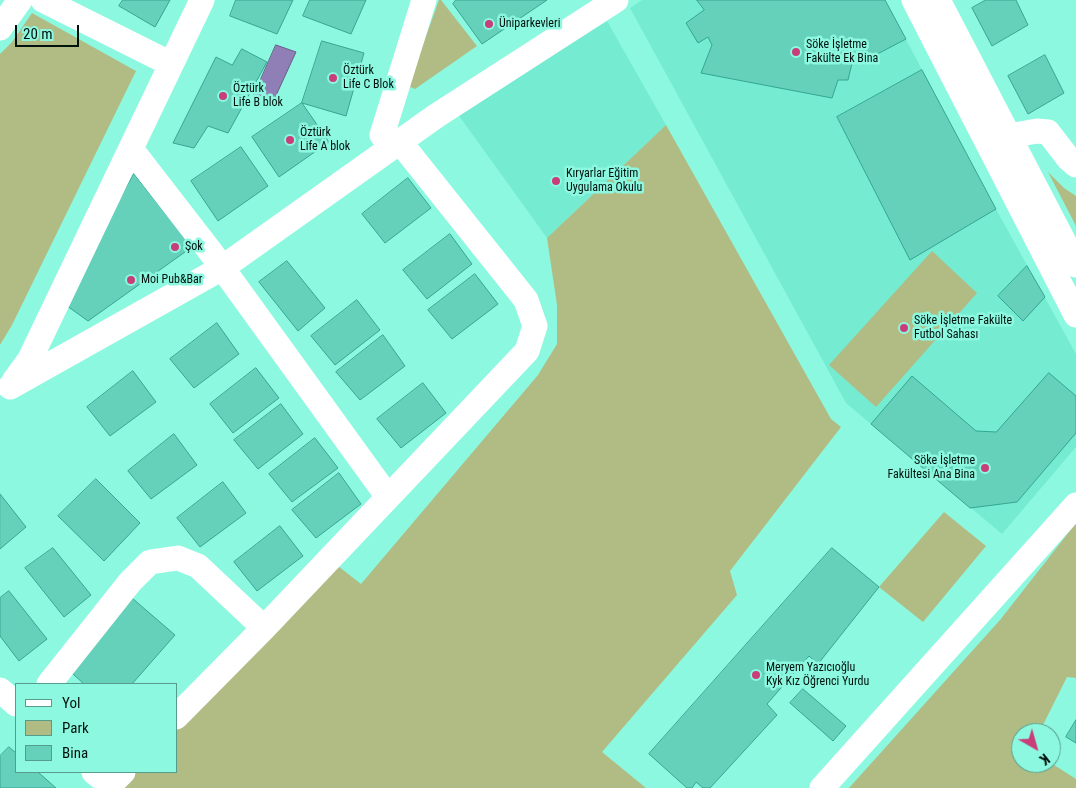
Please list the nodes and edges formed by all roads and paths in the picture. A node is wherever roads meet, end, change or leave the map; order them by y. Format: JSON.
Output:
{"nodes":[{"id":1,"x":20,"y":0,"type":"edge"},
{"id":2,"x":43,"y":0,"type":"edge"},
{"id":3,"x":202,"y":0,"type":"edge"},
{"id":4,"x":424,"y":0,"type":"edge"},
{"id":5,"x":588,"y":0,"type":"edge"},
{"id":6,"x":616,"y":0,"type":"edge"},
{"id":7,"x":914,"y":0,"type":"edge"},
{"id":8,"x":938,"y":0,"type":"edge"},
{"id":9,"x":0,"y":28,"type":"edge"},
{"id":10,"x":171,"y":64,"type":"junction"},
{"id":11,"x":1009,"y":136,"type":"junction"},
{"id":12,"x":391,"y":138,"type":"junction"},
{"id":13,"x":131,"y":149,"type":"junction"},
{"id":14,"x":1076,"y":165,"type":"edge"},
{"id":15,"x":218,"y":262,"type":"junction"},
{"id":16,"x":1076,"y":265,"type":"edge"},
{"id":17,"x":1076,"y":315,"type":"edge"},
{"id":18,"x":5,"y":393,"type":"edge"},
{"id":19,"x":388,"y":496,"type":"junction"},
{"id":20,"x":1076,"y":505,"type":"edge"},
{"id":21,"x":264,"y":628,"type":"junction"},
{"id":22,"x":50,"y":683,"type":"edge"},
{"id":23,"x":0,"y":690,"type":"edge"},
{"id":24,"x":15,"y":703,"type":"edge"},
{"id":25,"x":178,"y":715,"type":"edge"},
{"id":26,"x":95,"y":773,"type":"edge"},
{"id":27,"x":122,"y":773,"type":"edge"},
{"id":28,"x":822,"y":788,"type":"edge"}],
"edges":[{"from":1,"to":9,"type":"street"},
{"from":2,"to":10,"type":"street"},
{"from":3,"to":10,"type":"street"},
{"from":4,"to":12,"type":"street"},
{"from":5,"to":12,"type":"street"},
{"from":6,"to":12,"type":"street"},
{"from":7,"to":17,"type":"street"},
{"from":8,"to":11,"type":"street"},
{"from":10,"to":13,"type":"street"},
{"from":11,"to":14,"type":"street"},
{"from":11,"to":16,"type":"street"},
{"from":12,"to":15,"type":"street"},
{"from":12,"to":19,"type":"street"},
{"from":13,"to":15,"type":"street"},
{"from":13,"to":18,"type":"street"},
{"from":15,"to":18,"type":"street"},
{"from":15,"to":19,"type":"street"},
{"from":19,"to":21,"type":"street"},
{"from":20,"to":28,"type":"street"},
{"from":21,"to":22,"type":"street"},
{"from":21,"to":25,"type":"street"},
{"from":23,"to":24,"type":"street"},
{"from":26,"to":27,"type":"street"}]}
